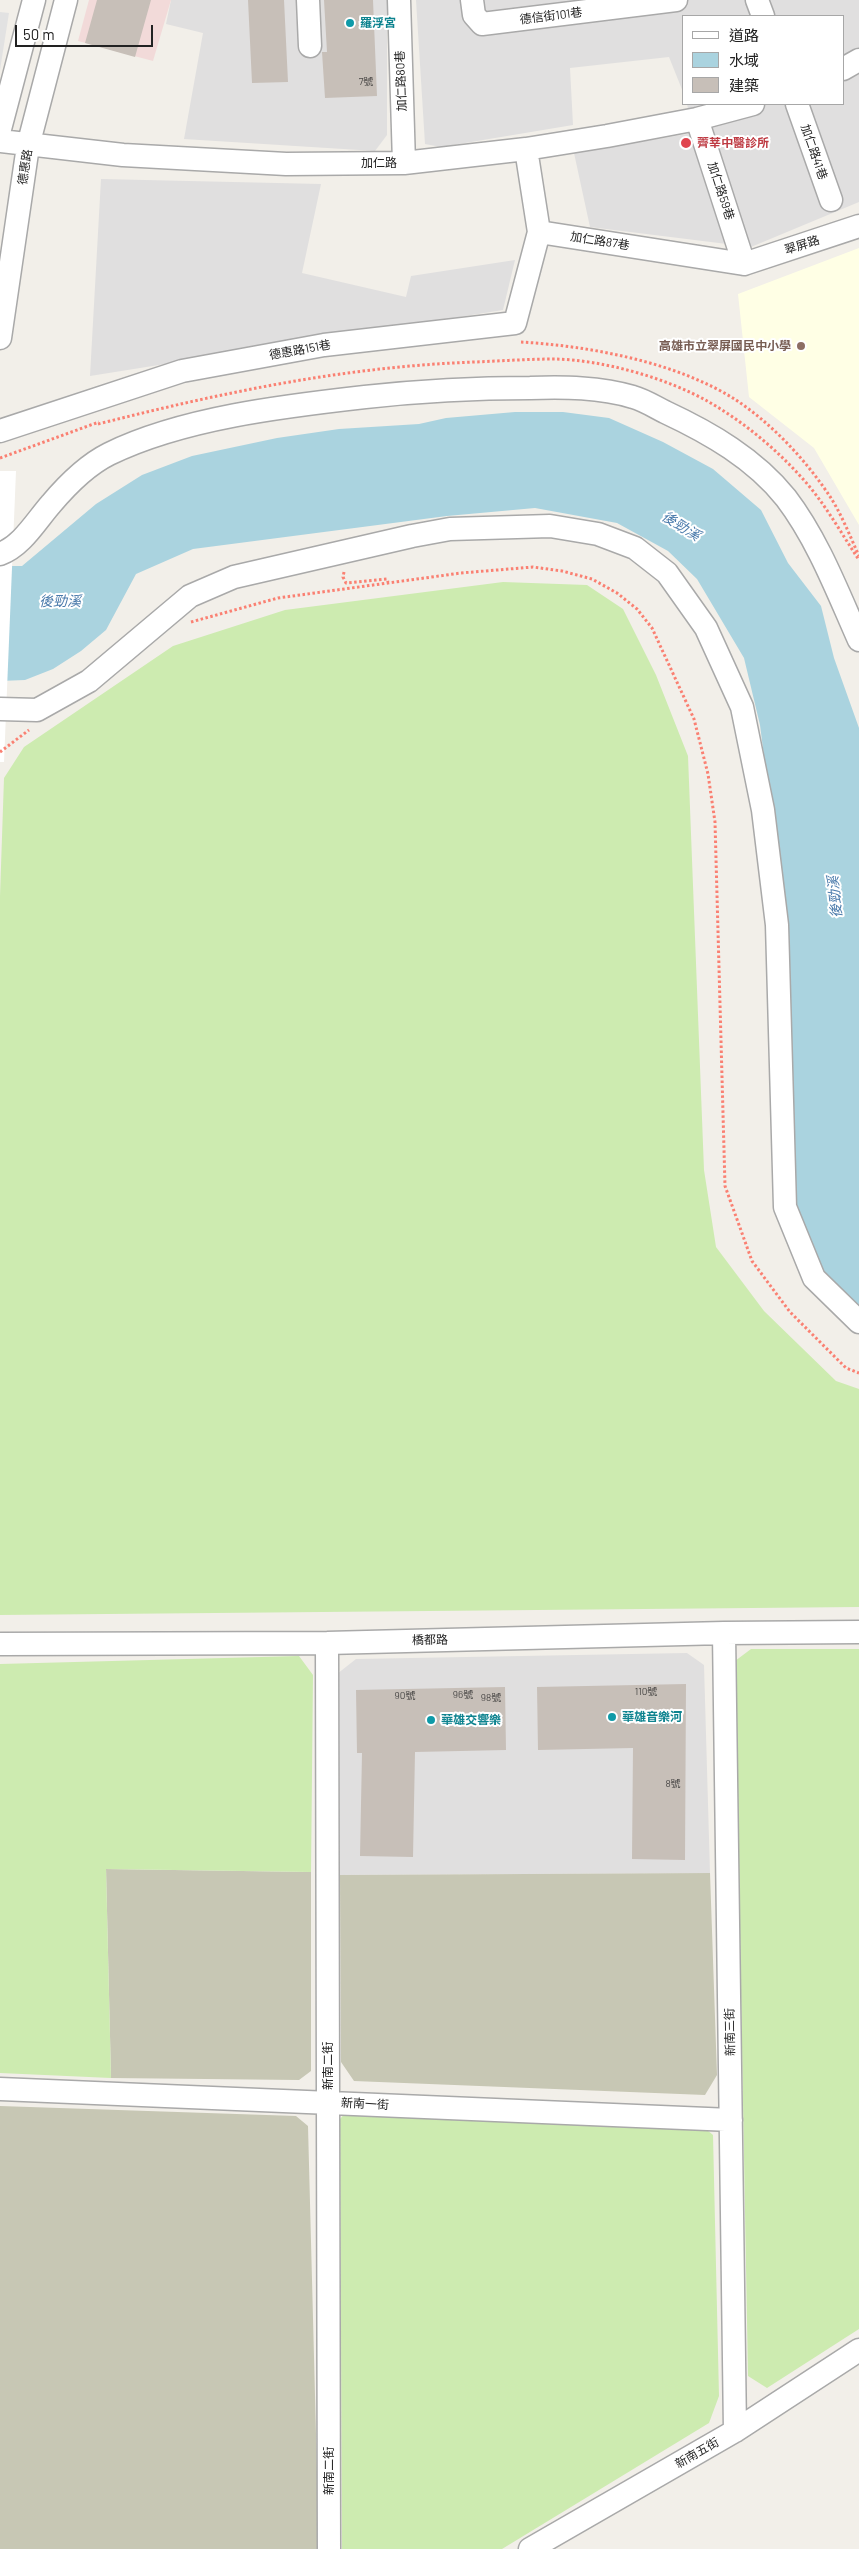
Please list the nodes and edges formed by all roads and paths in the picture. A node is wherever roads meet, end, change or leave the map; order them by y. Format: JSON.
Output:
{"nodes":[{"id":1,"x":34,"y":0,"type":"edge"},
{"id":2,"x":66,"y":0,"type":"edge"},
{"id":3,"x":308,"y":0,"type":"edge"},
{"id":4,"x":399,"y":0,"type":"edge"},
{"id":5,"x":472,"y":0,"type":"edge"},
{"id":6,"x":676,"y":0,"type":"edge"},
{"id":7,"x":757,"y":0,"type":"edge"},
{"id":8,"x":763,"y":15,"type":"edge"},
{"id":9,"x":310,"y":46,"type":"dead end"},
{"id":10,"x":859,"y":60,"type":"edge"},
{"id":11,"x":844,"y":68,"type":"edge"},
{"id":12,"x":749,"y":105,"type":"edge"},
{"id":13,"x":797,"y":105,"type":"edge"},
{"id":14,"x":697,"y":119,"type":"junction"},
{"id":15,"x":0,"y":129,"type":"edge"},
{"id":16,"x":0,"y":141,"type":"edge"},
{"id":17,"x":28,"y":146,"type":"junction"},
{"id":18,"x":526,"y":149,"type":"junction"},
{"id":19,"x":404,"y":163,"type":"junction"},
{"id":20,"x":831,"y":200,"type":"dead end"},
{"id":21,"x":859,"y":226,"type":"edge"},
{"id":22,"x":539,"y":232,"type":"junction"},
{"id":23,"x":744,"y":264,"type":"junction"},
{"id":24,"x":0,"y":338,"type":"edge"},
{"id":25,"x":0,"y":431,"type":"edge"},
{"id":26,"x":0,"y":554,"type":"edge"},
{"id":27,"x":345,"y":570,"type":"dead end"},
{"id":28,"x":388,"y":582,"type":"junction"},
{"id":29,"x":184,"y":624,"type":"dead end"},
{"id":30,"x":859,"y":640,"type":"edge"},
{"id":31,"x":0,"y":709,"type":"edge"},
{"id":32,"x":30,"y":729,"type":"dead end"},
{"id":33,"x":0,"y":752,"type":"edge"},
{"id":34,"x":859,"y":1322,"type":"edge"},
{"id":35,"x":859,"y":1373,"type":"edge"},
{"id":36,"x":859,"y":1632,"type":"edge"},
{"id":37,"x":724,"y":1633,"type":"junction"},
{"id":38,"x":327,"y":1643,"type":"junction"},
{"id":39,"x":0,"y":1644,"type":"edge"},
{"id":40,"x":0,"y":2089,"type":"edge"},
{"id":41,"x":328,"y":2102,"type":"junction"},
{"id":42,"x":731,"y":2120,"type":"junction"},
{"id":43,"x":859,"y":2350,"type":"edge"},
{"id":44,"x":734,"y":2431,"type":"junction"},
{"id":45,"x":329,"y":2549,"type":"edge"},
{"id":46,"x":530,"y":2549,"type":"edge"}],
"edges":[{"from":1,"to":15,"type":"street"},
{"from":2,"to":17,"type":"street","name":"德惠路"},
{"from":3,"to":9,"type":"street"},
{"from":4,"to":19,"type":"street","name":"加仁路80巷"},
{"from":5,"to":6,"type":"street","name":"德信街101巷"},
{"from":7,"to":8,"type":"street"},
{"from":10,"to":11,"type":"street"},
{"from":12,"to":14,"type":"street","name":"加仁路"},
{"from":13,"to":20,"type":"street","name":"加仁路41巷"},
{"from":14,"to":18,"type":"street","name":"加仁路"},
{"from":14,"to":23,"type":"street","name":"加仁路59巷"},
{"from":16,"to":17,"type":"street","name":"加仁路"},
{"from":17,"to":19,"type":"street","name":"加仁路"},
{"from":17,"to":24,"type":"street","name":"德惠路"},
{"from":18,"to":19,"type":"street","name":"加仁路"},
{"from":18,"to":22,"type":"street"},
{"from":21,"to":23,"type":"street","name":"翠屏路"},
{"from":22,"to":23,"type":"street","name":"加仁路87巷"},
{"from":22,"to":25,"type":"street","name":"德惠路151巷"},
{"from":26,"to":30,"type":"street"},
{"from":27,"to":28,"type":"path"},
{"from":28,"to":29,"type":"path"},
{"from":28,"to":35,"type":"path"},
{"from":31,"to":34,"type":"street"},
{"from":32,"to":33,"type":"path"},
{"from":36,"to":37,"type":"street","name":"橋都路"},
{"from":37,"to":38,"type":"street","name":"橋都路"},
{"from":37,"to":42,"type":"street","name":"新南三街"},
{"from":38,"to":39,"type":"street","name":"橋都路"},
{"from":38,"to":41,"type":"street","name":"新南二街"},
{"from":40,"to":41,"type":"street","name":"新南一街"},
{"from":41,"to":42,"type":"street","name":"新南一街"},
{"from":41,"to":45,"type":"street","name":"新南二街"},
{"from":42,"to":44,"type":"street","name":"新南三街"},
{"from":43,"to":44,"type":"street","name":"新南五街"},
{"from":44,"to":46,"type":"street","name":"新南五街"}]}
